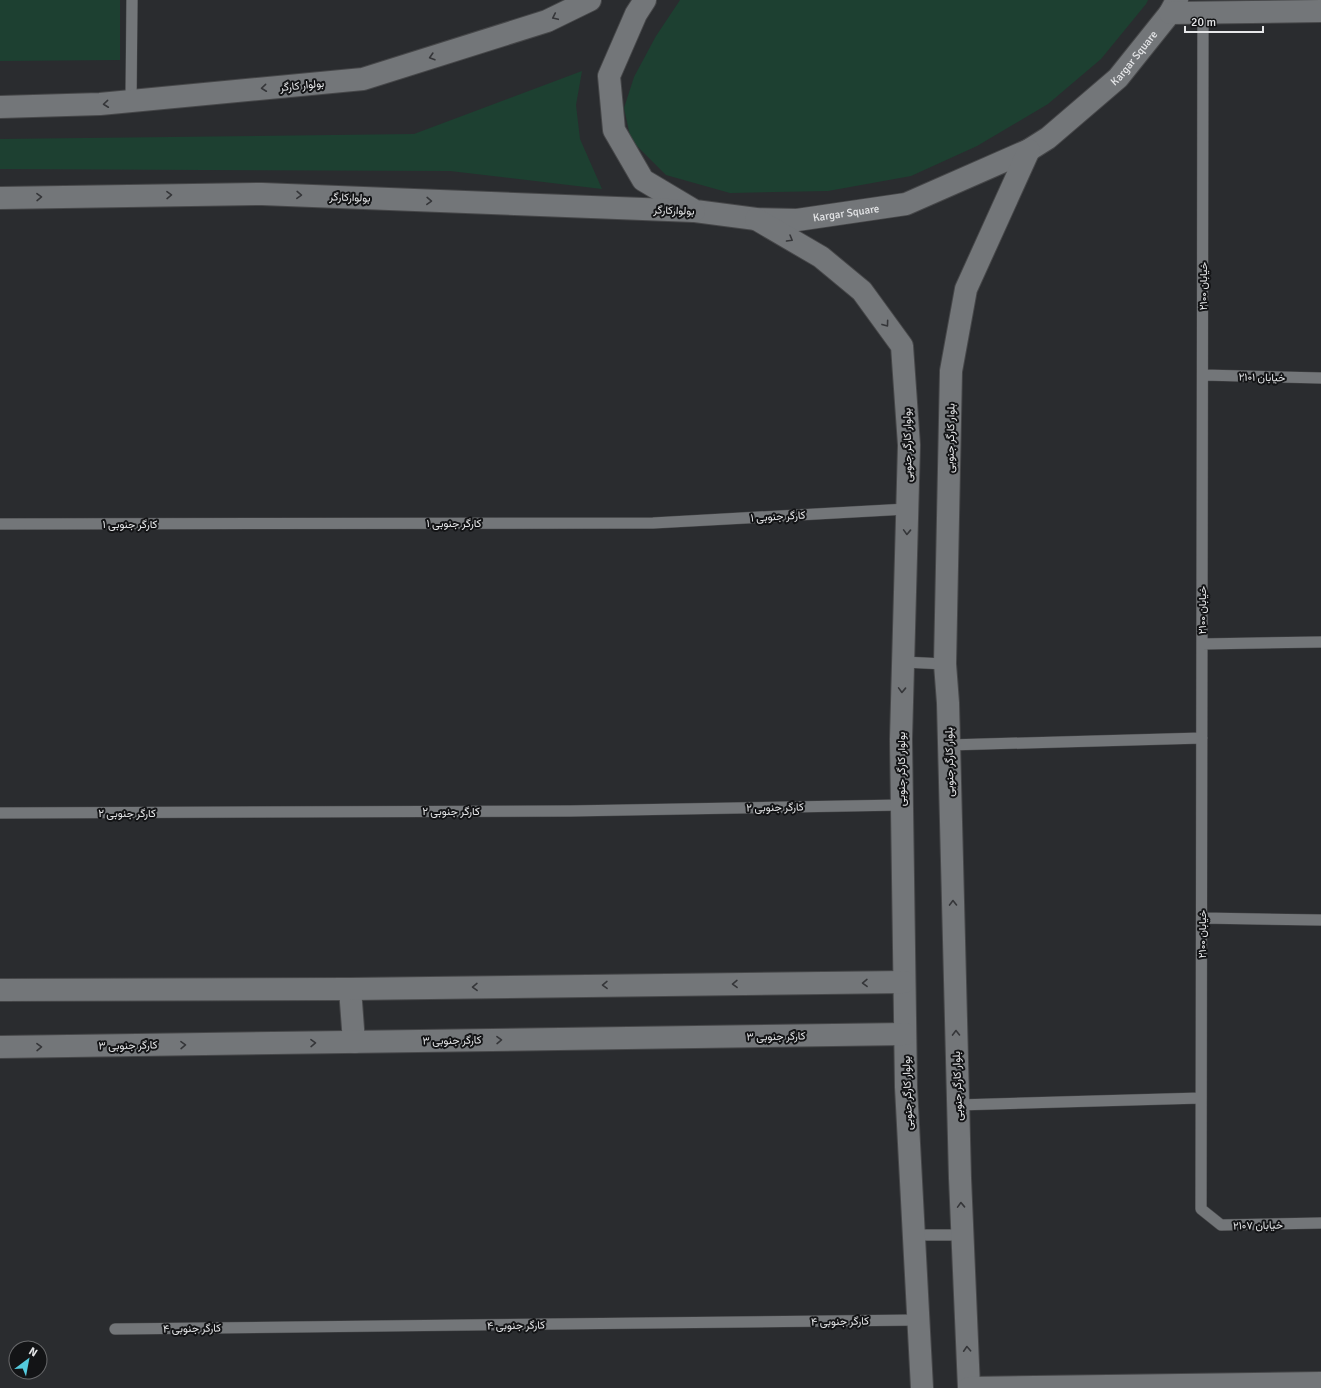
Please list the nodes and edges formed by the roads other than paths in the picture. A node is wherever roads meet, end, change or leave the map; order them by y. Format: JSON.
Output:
{"nodes":[{"id":1,"x":132,"y":0,"type":"edge"},
{"id":2,"x":590,"y":0,"type":"edge"},
{"id":3,"x":644,"y":0,"type":"edge"},
{"id":4,"x":1174,"y":6,"type":"edge"},
{"id":5,"x":1321,"y":11,"type":"edge"},
{"id":6,"x":1203,"y":12,"type":"junction"},
{"id":7,"x":131,"y":101,"type":"junction"},
{"id":8,"x":0,"y":107,"type":"edge"},
{"id":9,"x":1029,"y":150,"type":"junction"},
{"id":10,"x":0,"y":198,"type":"edge"},
{"id":11,"x":701,"y":212,"type":"junction"},
{"id":12,"x":756,"y":219,"type":"junction"},
{"id":13,"x":1202,"y":375,"type":"junction"},
{"id":14,"x":1321,"y":378,"type":"edge"},
{"id":15,"x":907,"y":509,"type":"junction"},
{"id":16,"x":0,"y":524,"type":"edge"},
{"id":17,"x":1321,"y":642,"type":"edge"},
{"id":18,"x":1202,"y":644,"type":"junction"},
{"id":19,"x":903,"y":662,"type":"junction"},
{"id":20,"x":945,"y":664,"type":"junction"},
{"id":21,"x":1202,"y":738,"type":"junction"},
{"id":22,"x":948,"y":745,"type":"junction"},
{"id":23,"x":902,"y":805,"type":"junction"},
{"id":24,"x":0,"y":813,"type":"edge"},
{"id":25,"x":1202,"y":918,"type":"junction"},
{"id":26,"x":1321,"y":920,"type":"edge"},
{"id":27,"x":904,"y":982,"type":"junction"},
{"id":28,"x":350,"y":989,"type":"junction"},
{"id":29,"x":0,"y":990,"type":"edge"},
{"id":30,"x":905,"y":1034,"type":"junction"},
{"id":31,"x":354,"y":1042,"type":"junction"},
{"id":32,"x":0,"y":1047,"type":"edge"},
{"id":33,"x":1202,"y":1098,"type":"junction"},
{"id":34,"x":958,"y":1105,"type":"junction"},
{"id":35,"x":1201,"y":1209,"type":"joint"},
{"id":36,"x":1321,"y":1223,"type":"edge"},
{"id":37,"x":913,"y":1235,"type":"junction"},
{"id":38,"x":962,"y":1235,"type":"junction"},
{"id":39,"x":918,"y":1320,"type":"junction"},
{"id":40,"x":115,"y":1329,"type":"dead end"},
{"id":41,"x":1321,"y":1383,"type":"edge"},
{"id":42,"x":922,"y":1388,"type":"edge"},
{"id":43,"x":969,"y":1388,"type":"edge"}],
"edges":[{"from":1,"to":7,"type":"lane"},
{"from":2,"to":7,"type":"street","name":"بولوار کارگر","one_way":true},
{"from":3,"to":11,"type":"street","name":"Kargar Square"},
{"from":4,"to":6,"type":"street"},
{"from":4,"to":9,"type":"street","name":"Kargar Square"},
{"from":5,"to":6,"type":"street"},
{"from":6,"to":13,"type":"lane","name":"خیابان ۲۱۰۰"},
{"from":7,"to":8,"type":"street","name":"بولوار کارگر","one_way":true},
{"from":9,"to":12,"type":"street","name":"Kargar Square"},
{"from":9,"to":20,"type":"street","name":"بلوار کارگر جنوبی"},
{"from":10,"to":11,"type":"street","name":"بولوارکارگر","one_way":true},
{"from":11,"to":12,"type":"street","name":"Kargar Square"},
{"from":12,"to":15,"type":"street","name":"بولوار کارگر جنوبی","one_way":true},
{"from":13,"to":14,"type":"lane","name":"خیابان ۲۱۰۱"},
{"from":13,"to":18,"type":"lane","name":"خیابان ۲۱۰۰"},
{"from":15,"to":16,"type":"lane","name":"کارگر جنوبی ۱"},
{"from":15,"to":19,"type":"street","name":"بولوار کارگر جنوبی","one_way":true},
{"from":17,"to":18,"type":"lane"},
{"from":18,"to":21,"type":"lane","name":"خیابان ۲۱۰۰"},
{"from":19,"to":20,"type":"lane"},
{"from":19,"to":23,"type":"street","name":"بولوار کارگر جنوبی","one_way":true},
{"from":20,"to":22,"type":"street","name":"بلوار کارگر جنوبی"},
{"from":21,"to":22,"type":"lane"},
{"from":21,"to":25,"type":"lane","name":"خیابان ۲۱۰۰"},
{"from":34,"to":22,"type":"street","name":"بلوار کارگر جنوبی","one_way":true},
{"from":23,"to":24,"type":"lane","name":"کارگر جنوبی ۲"},
{"from":23,"to":27,"type":"street","name":"بولوار کارگر جنوبی"},
{"from":25,"to":26,"type":"lane"},
{"from":25,"to":33,"type":"lane","name":"خیابان ۲۱۰۰"},
{"from":27,"to":28,"type":"street","one_way":true},
{"from":27,"to":30,"type":"street","name":"بولوار کارگر جنوبی"},
{"from":28,"to":29,"type":"street"},
{"from":28,"to":31,"type":"street"},
{"from":31,"to":30,"type":"street","name":"کارگر جنوبی ۳","one_way":true},
{"from":30,"to":37,"type":"street","name":"بولوار کارگر جنوبی"},
{"from":32,"to":31,"type":"street","name":"کارگر جنوبی ۳","one_way":true},
{"from":33,"to":34,"type":"lane"},
{"from":33,"to":35,"type":"lane","name":"خیابان ۲۱۰۰"},
{"from":38,"to":34,"type":"street","name":"بلوار کارگر جنوبی","one_way":true},
{"from":35,"to":36,"type":"lane","name":"خیابان ۲۱۰۷"},
{"from":37,"to":38,"type":"lane"},
{"from":37,"to":39,"type":"street","name":"بولوار کارگر جنوبی"},
{"from":43,"to":38,"type":"street","name":"بلوار کارگر جنوبی","one_way":true},
{"from":39,"to":40,"type":"lane","name":"کارگر جنوبی ۴"},
{"from":39,"to":42,"type":"street","name":"بولوار کارگر جنوبی"},
{"from":41,"to":43,"type":"street"}]}
